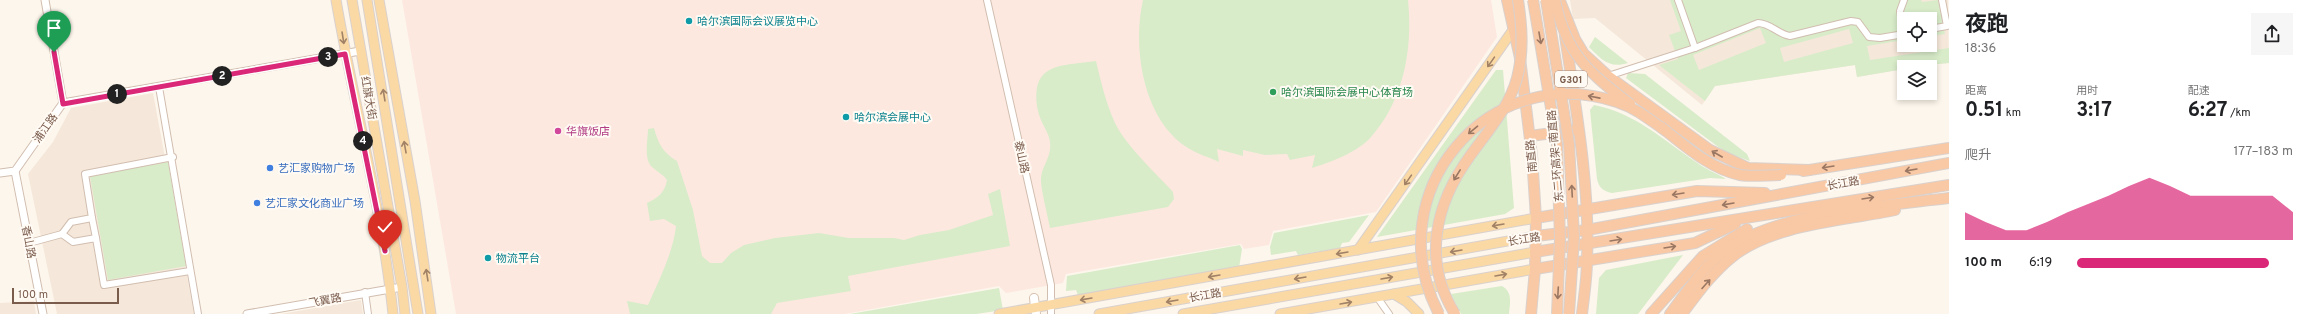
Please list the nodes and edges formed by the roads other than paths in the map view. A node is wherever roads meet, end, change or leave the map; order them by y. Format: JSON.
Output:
{"nodes":[{"id":1,"x":45,"y":0,"type":"edge"},
{"id":2,"x":336,"y":0,"type":"edge"},
{"id":3,"x":352,"y":0,"type":"edge"},
{"id":4,"x":368,"y":0,"type":"edge"},
{"id":5,"x":379,"y":0,"type":"edge"},
{"id":6,"x":988,"y":0,"type":"edge"},
{"id":7,"x":1506,"y":0,"type":"edge"},
{"id":8,"x":1518,"y":0,"type":"edge"},
{"id":9,"x":1533,"y":0,"type":"edge"},
{"id":10,"x":1546,"y":0,"type":"edge"},
{"id":11,"x":1558,"y":0,"type":"edge"},
{"id":12,"x":1678,"y":0,"type":"edge"},
{"id":13,"x":1904,"y":0,"type":"edge"},
{"id":14,"x":1942,"y":0,"type":"edge"},
{"id":15,"x":1900,"y":12,"type":"edge"},
{"id":16,"x":1937,"y":28,"type":"edge"},
{"id":17,"x":1513,"y":30,"type":"junction"},
{"id":18,"x":1897,"y":35,"type":"edge"},
{"id":19,"x":1695,"y":48,"type":"junction"},
{"id":20,"x":360,"y":51,"type":"junction"},
{"id":21,"x":345,"y":54,"type":"junction"},
{"id":22,"x":1608,"y":76,"type":"junction"},
{"id":23,"x":159,"y":87,"type":"junction"},
{"id":24,"x":63,"y":104,"type":"junction"},
{"id":25,"x":1579,"y":129,"type":"junction"},
{"id":26,"x":1666,"y":131,"type":"junction"},
{"id":27,"x":1530,"y":136,"type":"junction"},
{"id":28,"x":1946,"y":149,"type":"edge"},
{"id":29,"x":173,"y":157,"type":"junction"},
{"id":30,"x":1949,"y":163,"type":"edge"},
{"id":31,"x":1809,"y":170,"type":"junction"},
{"id":32,"x":15,"y":171,"type":"junction"},
{"id":33,"x":0,"y":173,"type":"edge"},
{"id":34,"x":1949,"y":185,"type":"edge"},
{"id":35,"x":1787,"y":193,"type":"junction"},
{"id":36,"x":1949,"y":197,"type":"edge"},
{"id":37,"x":1935,"y":199,"type":"junction"},
{"id":38,"x":1854,"y":205,"type":"junction"},
{"id":39,"x":1586,"y":209,"type":"junction"},
{"id":40,"x":92,"y":218,"type":"junction"},
{"id":41,"x":1536,"y":218,"type":"junction"},
{"id":42,"x":1745,"y":218,"type":"junction"},
{"id":43,"x":1587,"y":230,"type":"junction"},
{"id":44,"x":62,"y":234,"type":"junction"},
{"id":45,"x":1536,"y":236,"type":"junction"},
{"id":46,"x":96,"y":238,"type":"junction"},
{"id":47,"x":29,"y":243,"type":"junction"},
{"id":48,"x":1587,"y":245,"type":"junction"},
{"id":49,"x":1358,"y":250,"type":"junction"},
{"id":50,"x":1535,"y":252,"type":"junction"},
{"id":51,"x":1587,"y":261,"type":"junction"},
{"id":52,"x":1535,"y":269,"type":"junction"},
{"id":53,"x":190,"y":271,"type":"junction"},
{"id":54,"x":402,"y":287,"type":"junction"},
{"id":55,"x":391,"y":289,"type":"junction"},
{"id":56,"x":365,"y":292,"type":"junction"},
{"id":57,"x":1394,"y":294,"type":"junction"},
{"id":58,"x":1377,"y":297,"type":"junction"},
{"id":59,"x":1034,"y":298,"type":"dead end"},
{"id":60,"x":1051,"y":309,"type":"edge"},
{"id":61,"x":1036,"y":311,"type":"edge"},
{"id":62,"x":1673,"y":313,"type":"edge"},
{"id":63,"x":43,"y":314,"type":"edge"},
{"id":64,"x":198,"y":314,"type":"edge"},
{"id":65,"x":247,"y":314,"type":"edge"},
{"id":66,"x":368,"y":314,"type":"edge"},
{"id":67,"x":393,"y":314,"type":"edge"},
{"id":68,"x":405,"y":314,"type":"edge"},
{"id":69,"x":418,"y":314,"type":"edge"},
{"id":70,"x":431,"y":314,"type":"edge"},
{"id":71,"x":999,"y":314,"type":"edge"},
{"id":72,"x":1099,"y":314,"type":"edge"},
{"id":73,"x":1183,"y":314,"type":"edge"},
{"id":74,"x":1280,"y":314,"type":"edge"},
{"id":75,"x":1389,"y":314,"type":"edge"},
{"id":76,"x":1419,"y":314,"type":"edge"},
{"id":77,"x":1439,"y":314,"type":"edge"},
{"id":78,"x":1455,"y":314,"type":"edge"},
{"id":79,"x":1531,"y":314,"type":"edge"},
{"id":80,"x":1557,"y":314,"type":"edge"},
{"id":81,"x":1569,"y":314,"type":"edge"},
{"id":82,"x":1582,"y":314,"type":"edge"},
{"id":83,"x":1651,"y":314,"type":"edge"}],
"edges":[{"from":1,"to":24,"type":"street"},
{"from":2,"to":21,"type":"main road","name":"红旗大街","one_way":true},
{"from":3,"to":20,"type":"main road","name":"红旗大街"},
{"from":69,"to":4,"type":"main road","name":"红旗大街","one_way":true},
{"from":70,"to":5,"type":"main road","one_way":true},
{"from":6,"to":60,"type":"street","name":"泰山路"},
{"from":7,"to":17,"type":"highway","name":"南直路"},
{"from":8,"to":78,"type":"highway","one_way":true,"bridge":true},
{"from":9,"to":80,"type":"highway","name":"东二环高架-南直路","one_way":true,"bridge":true},
{"from":81,"to":10,"type":"highway","name":"东二环高架-南直路","one_way":true,"bridge":true},
{"from":11,"to":22,"type":"highway"},
{"from":11,"to":25,"type":"highway","number":"G301"},
{"from":11,"to":26,"type":"highway","bridge":true},
{"from":12,"to":19,"type":"street"},
{"from":13,"to":15,"type":"street"},
{"from":14,"to":16,"type":"street"},
{"from":17,"to":27,"type":"highway","name":"南直路"},
{"from":17,"to":49,"type":"main road","one_way":true},
{"from":18,"to":19,"type":"street"},
{"from":19,"to":22,"type":"street"},
{"from":20,"to":21,"type":"street","name":"浦江路"},
{"from":20,"to":54,"type":"main road","name":"红旗大街"},
{"from":21,"to":23,"type":"street","name":"浦江路"},
{"from":21,"to":55,"type":"main road","name":"红旗大街"},
{"from":31,"to":22,"type":"highway","one_way":true},
{"from":23,"to":24,"type":"street","name":"浦江路"},
{"from":23,"to":29,"type":"street"},
{"from":24,"to":32,"type":"street","name":"浦江路"},
{"from":25,"to":27,"type":"highway"},
{"from":25,"to":39,"type":"highway","number":"G301"},
{"from":26,"to":31,"type":"highway","bridge":true},
{"from":26,"to":77,"type":"highway","one_way":true,"bridge":true},
{"from":27,"to":41,"type":"highway","name":"南直路"},
{"from":28,"to":31,"type":"highway","one_way":true},
{"from":29,"to":40,"type":"street"},
{"from":29,"to":53,"type":"street"},
{"from":30,"to":35,"type":"highway","name":"长江路","one_way":true},
{"from":32,"to":33,"type":"street"},
{"from":32,"to":47,"type":"street","name":"香山路"},
{"from":38,"to":34,"type":"highway","name":"长江路","one_way":true},
{"from":35,"to":39,"type":"highway","one_way":true},
{"from":35,"to":43,"type":"highway","name":"长江路","one_way":true},
{"from":36,"to":37,"type":"highway"},
{"from":37,"to":38,"type":"highway"},
{"from":62,"to":37,"type":"highway","one_way":true},
{"from":38,"to":42,"type":"highway","name":"长江路"},
{"from":38,"to":62,"type":"highway"},
{"from":38,"to":83,"type":"highway"},
{"from":39,"to":41,"type":"highway"},
{"from":39,"to":43,"type":"highway","number":"G301"},
{"from":40,"to":44,"type":"street"},
{"from":40,"to":46,"type":"street"},
{"from":41,"to":45,"type":"highway","name":"南直路"},
{"from":41,"to":49,"type":"main road","one_way":true},
{"from":48,"to":42,"type":"highway","name":"长江路","one_way":true},
{"from":51,"to":42,"type":"highway","one_way":true},
{"from":43,"to":45,"type":"highway","name":"长江路"},
{"from":43,"to":48,"type":"highway","number":"G301"},
{"from":44,"to":46,"type":"street"},
{"from":44,"to":47,"type":"street"},
{"from":45,"to":50,"type":"highway","name":"南直路"},
{"from":45,"to":72,"type":"main road","name":"长江路","one_way":true},
{"from":46,"to":53,"type":"street"},
{"from":47,"to":63,"type":"street","name":"香山路"},
{"from":48,"to":50,"type":"highway","name":"长江路"},
{"from":48,"to":51,"type":"highway","number":"G301"},
{"from":49,"to":60,"type":"main road","one_way":true},
{"from":50,"to":52,"type":"highway","name":"南直路"},
{"from":73,"to":50,"type":"main road","name":"长江路","one_way":true},
{"from":51,"to":52,"type":"highway"},
{"from":51,"to":82,"type":"highway","number":"G301"},
{"from":57,"to":52,"type":"main road","one_way":true},
{"from":52,"to":79,"type":"highway","name":"南直路"},
{"from":53,"to":64,"type":"street"},
{"from":54,"to":55,"type":"street","name":"飞翼路"},
{"from":54,"to":68,"type":"main road","name":"红旗大街"},
{"from":55,"to":56,"type":"street","name":"飞翼路"},
{"from":55,"to":67,"type":"main road","name":"红旗大街"},
{"from":56,"to":65,"type":"street","name":"飞翼路"},
{"from":56,"to":66,"type":"street"},
{"from":57,"to":58,"type":"main road"},
{"from":57,"to":76,"type":"main road"},
{"from":74,"to":58,"type":"main road","one_way":true},
{"from":58,"to":75,"type":"street"},
{"from":59,"to":61,"type":"main road"},
{"from":60,"to":61,"type":"main road"},
{"from":61,"to":71,"type":"main road"}]}
